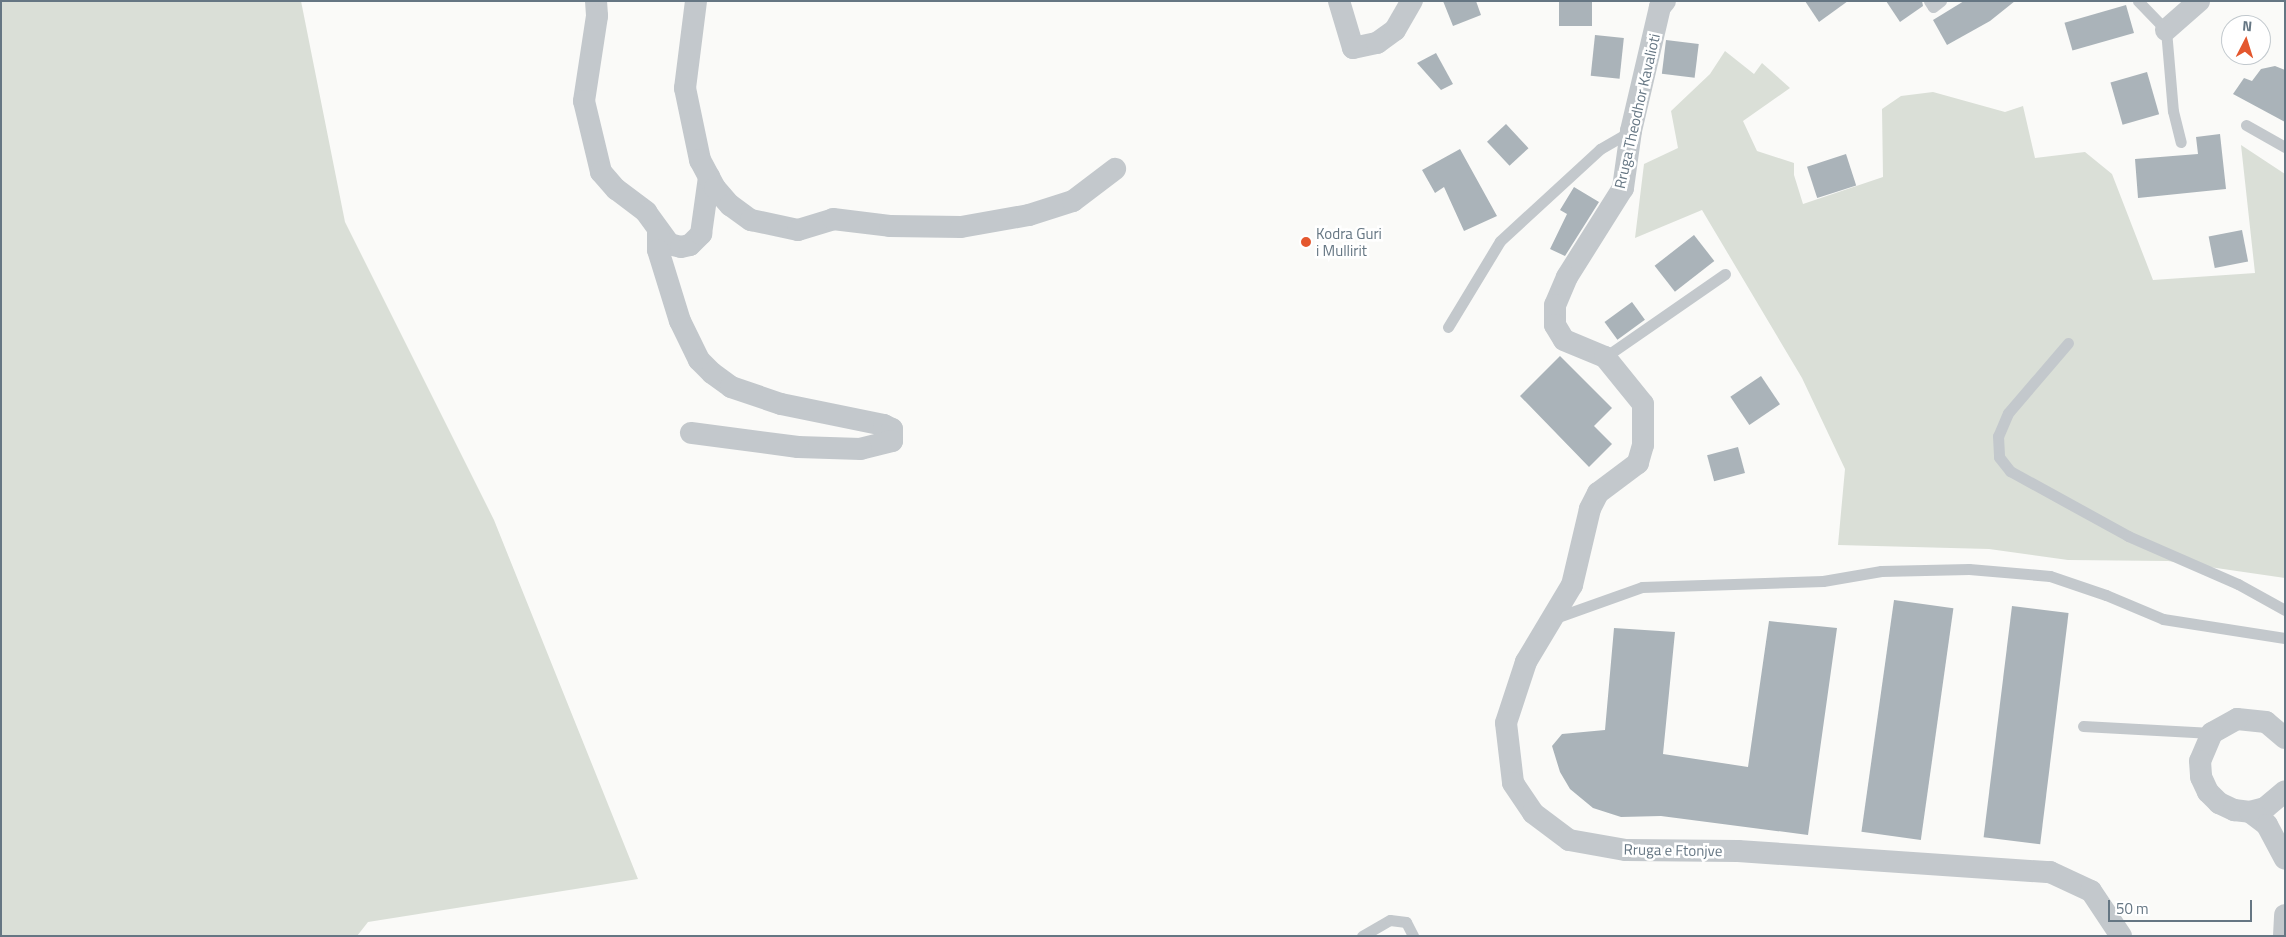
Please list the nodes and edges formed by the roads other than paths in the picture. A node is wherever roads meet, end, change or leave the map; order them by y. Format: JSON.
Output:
{"nodes":[{"id":1,"x":596,"y":1,"type":"edge"},
{"id":2,"x":696,"y":1,"type":"edge"},
{"id":3,"x":1340,"y":1,"type":"edge"},
{"id":4,"x":1412,"y":1,"type":"edge"},
{"id":5,"x":1929,"y":1,"type":"edge"},
{"id":6,"x":1941,"y":1,"type":"edge"},
{"id":7,"x":2138,"y":1,"type":"edge"},
{"id":8,"x":2199,"y":1,"type":"edge"},
{"id":9,"x":1656,"y":3,"type":"edge"},
{"id":10,"x":2166,"y":30,"type":"junction"},
{"id":11,"x":2246,"y":125,"type":"dead end"},
{"id":12,"x":1631,"y":131,"type":"junction"},
{"id":13,"x":2181,"y":142,"type":"dead end"},
{"id":14,"x":2285,"y":147,"type":"edge"},
{"id":15,"x":1115,"y":169,"type":"dead end"},
{"id":16,"x":709,"y":177,"type":"junction"},
{"id":17,"x":658,"y":230,"type":"junction"},
{"id":18,"x":1725,"y":274,"type":"dead end"},
{"id":19,"x":1448,"y":327,"type":"dead end"},
{"id":20,"x":2068,"y":343,"type":"dead end"},
{"id":21,"x":1604,"y":357,"type":"junction"},
{"id":22,"x":691,"y":432,"type":"dead end"},
{"id":23,"x":2285,"y":610,"type":"edge"},
{"id":24,"x":1548,"y":620,"type":"junction"},
{"id":25,"x":2285,"y":638,"type":"edge"},
{"id":26,"x":2082,"y":726,"type":"dead end"},
{"id":27,"x":2212,"y":733,"type":"junction"},
{"id":28,"x":2285,"y":738,"type":"edge"},
{"id":29,"x":2285,"y":791,"type":"edge"},
{"id":30,"x":2250,"y":812,"type":"junction"},
{"id":31,"x":2285,"y":859,"type":"edge"},
{"id":32,"x":2285,"y":915,"type":"edge"},
{"id":33,"x":1362,"y":936,"type":"edge"},
{"id":34,"x":1413,"y":936,"type":"edge"},
{"id":35,"x":2121,"y":936,"type":"edge"},
{"id":36,"x":2284,"y":936,"type":"edge"}],
"edges":[{"from":1,"to":17,"type":"street"},
{"from":2,"to":16,"type":"street"},
{"from":3,"to":4,"type":"street"},
{"from":5,"to":6,"type":"lane"},
{"from":7,"to":10,"type":"lane"},
{"from":8,"to":10,"type":"street"},
{"from":9,"to":12,"type":"street","name":"Rruga Theodhor Kavalioti"},
{"from":10,"to":13,"type":"lane"},
{"from":11,"to":14,"type":"lane"},
{"from":12,"to":19,"type":"lane"},
{"from":12,"to":21,"type":"street","name":"Rruga Theodhor Kavalioti"},
{"from":15,"to":16,"type":"street"},
{"from":16,"to":17,"type":"street"},
{"from":17,"to":22,"type":"street"},
{"from":18,"to":21,"type":"lane"},
{"from":20,"to":23,"type":"lane"},
{"from":21,"to":24,"type":"street","name":"Rruga e Ftonjve"},
{"from":24,"to":25,"type":"lane"},
{"from":24,"to":35,"type":"street","name":"Rruga e Ftonjve"},
{"from":26,"to":27,"type":"lane"},
{"from":27,"to":28,"type":"street"},
{"from":27,"to":30,"type":"street"},
{"from":29,"to":30,"type":"street"},
{"from":30,"to":31,"type":"street"},
{"from":32,"to":36,"type":"street"},
{"from":33,"to":34,"type":"lane"}]}
